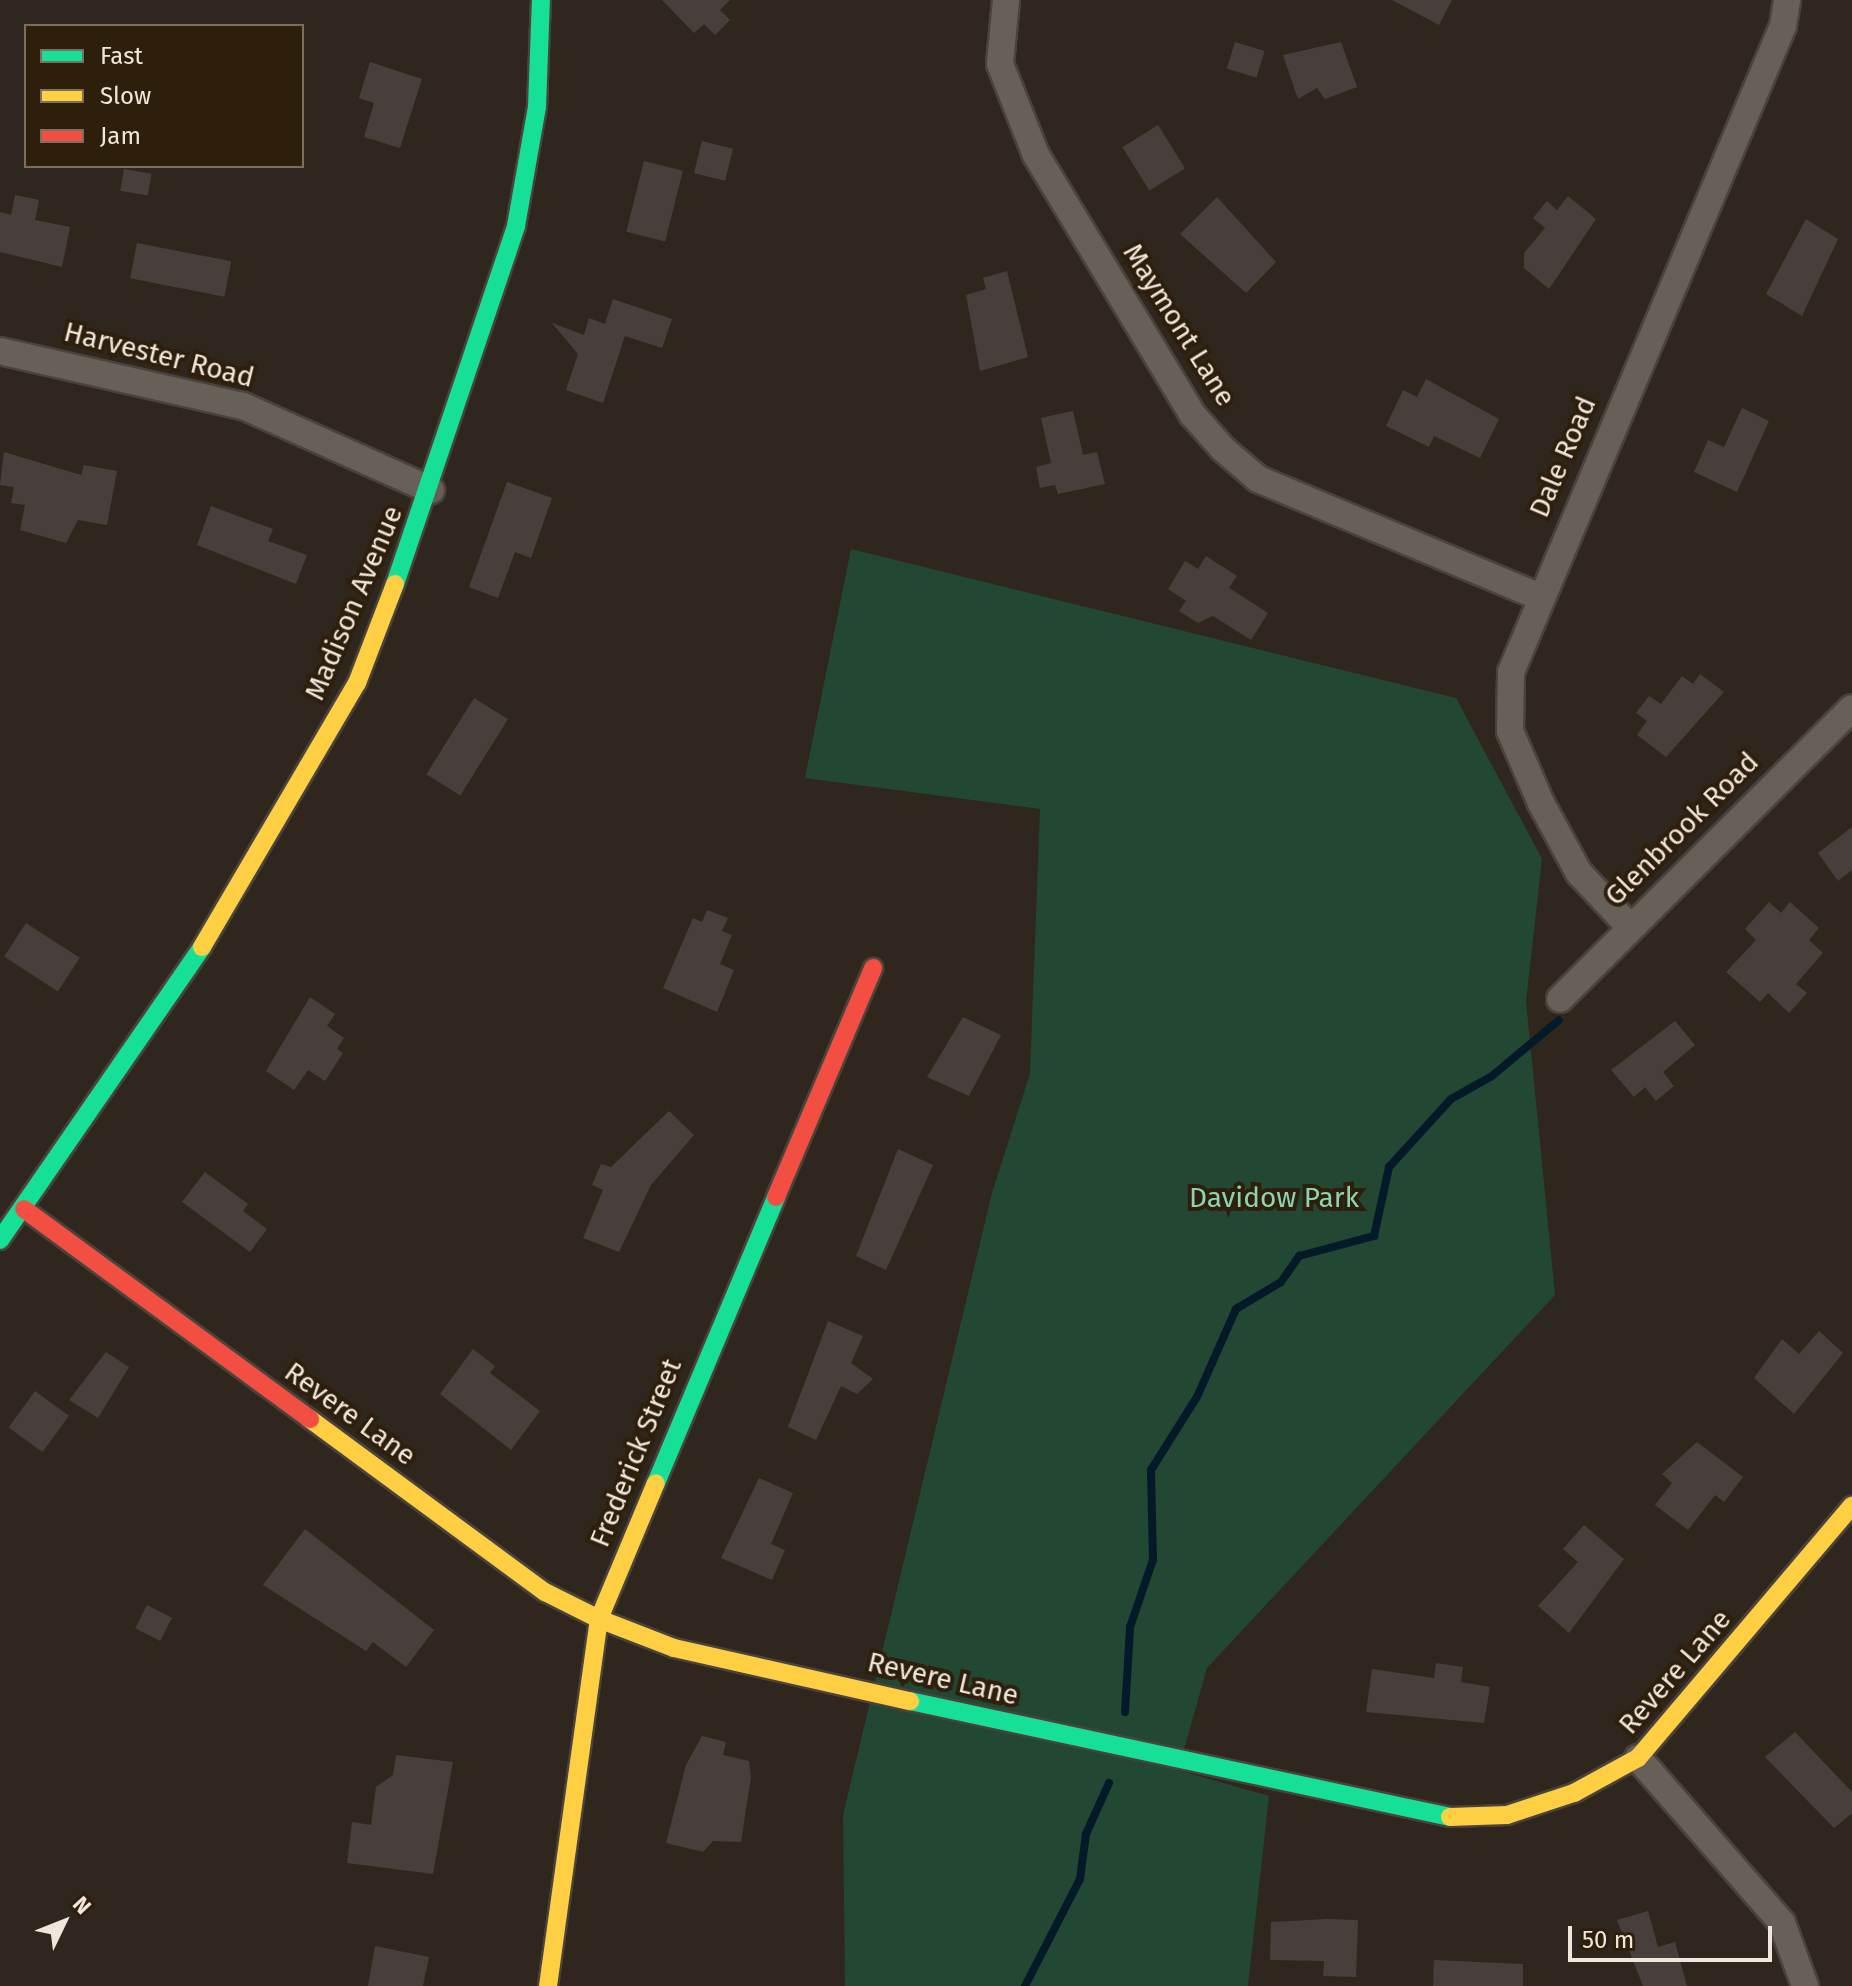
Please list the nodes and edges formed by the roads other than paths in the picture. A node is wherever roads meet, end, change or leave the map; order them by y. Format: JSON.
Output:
{"nodes":[{"id":1,"x":541,"y":0,"type":"edge"},
{"id":2,"x":1006,"y":0,"type":"edge"},
{"id":3,"x":1787,"y":0,"type":"edge"},
{"id":4,"x":0,"y":351,"type":"edge"},
{"id":5,"x":431,"y":490,"type":"junction"},
{"id":6,"x":1538,"y":596,"type":"junction"},
{"id":7,"x":1852,"y":708,"type":"edge"},
{"id":8,"x":1629,"y":926,"type":"junction"},
{"id":9,"x":873,"y":968,"type":"dead end"},
{"id":10,"x":1560,"y":999,"type":"dead end"},
{"id":11,"x":24,"y":1209,"type":"junction"},
{"id":12,"x":0,"y":1240,"type":"edge"},
{"id":13,"x":1852,"y":1506,"type":"edge"},
{"id":14,"x":599,"y":1619,"type":"junction"},
{"id":15,"x":1638,"y":1758,"type":"junction"},
{"id":16,"x":548,"y":1986,"type":"edge"},
{"id":17,"x":1805,"y":1986,"type":"edge"}],
"edges":[{"from":1,"to":5,"type":"street","name":"Madison Avenue"},
{"from":2,"to":6,"type":"street","name":"Maymont Lane"},
{"from":3,"to":6,"type":"street","name":"Dale Road"},
{"from":4,"to":5,"type":"street","name":"Harvester Road"},
{"from":5,"to":11,"type":"street","name":"Madison Avenue"},
{"from":6,"to":8,"type":"street","name":"Dale Road"},
{"from":7,"to":8,"type":"street","name":"Glenbrook Road"},
{"from":8,"to":10,"type":"street","name":"Glenbrook Road"},
{"from":9,"to":14,"type":"street","name":"Frederick Street"},
{"from":11,"to":12,"type":"street","name":"Madison Avenue"},
{"from":11,"to":14,"type":"street","name":"Revere Lane"},
{"from":13,"to":15,"type":"street","name":"Revere Lane"},
{"from":14,"to":15,"type":"street","name":"Revere Lane"},
{"from":14,"to":16,"type":"street","name":"Frederick Street"},
{"from":15,"to":17,"type":"street"}]}
